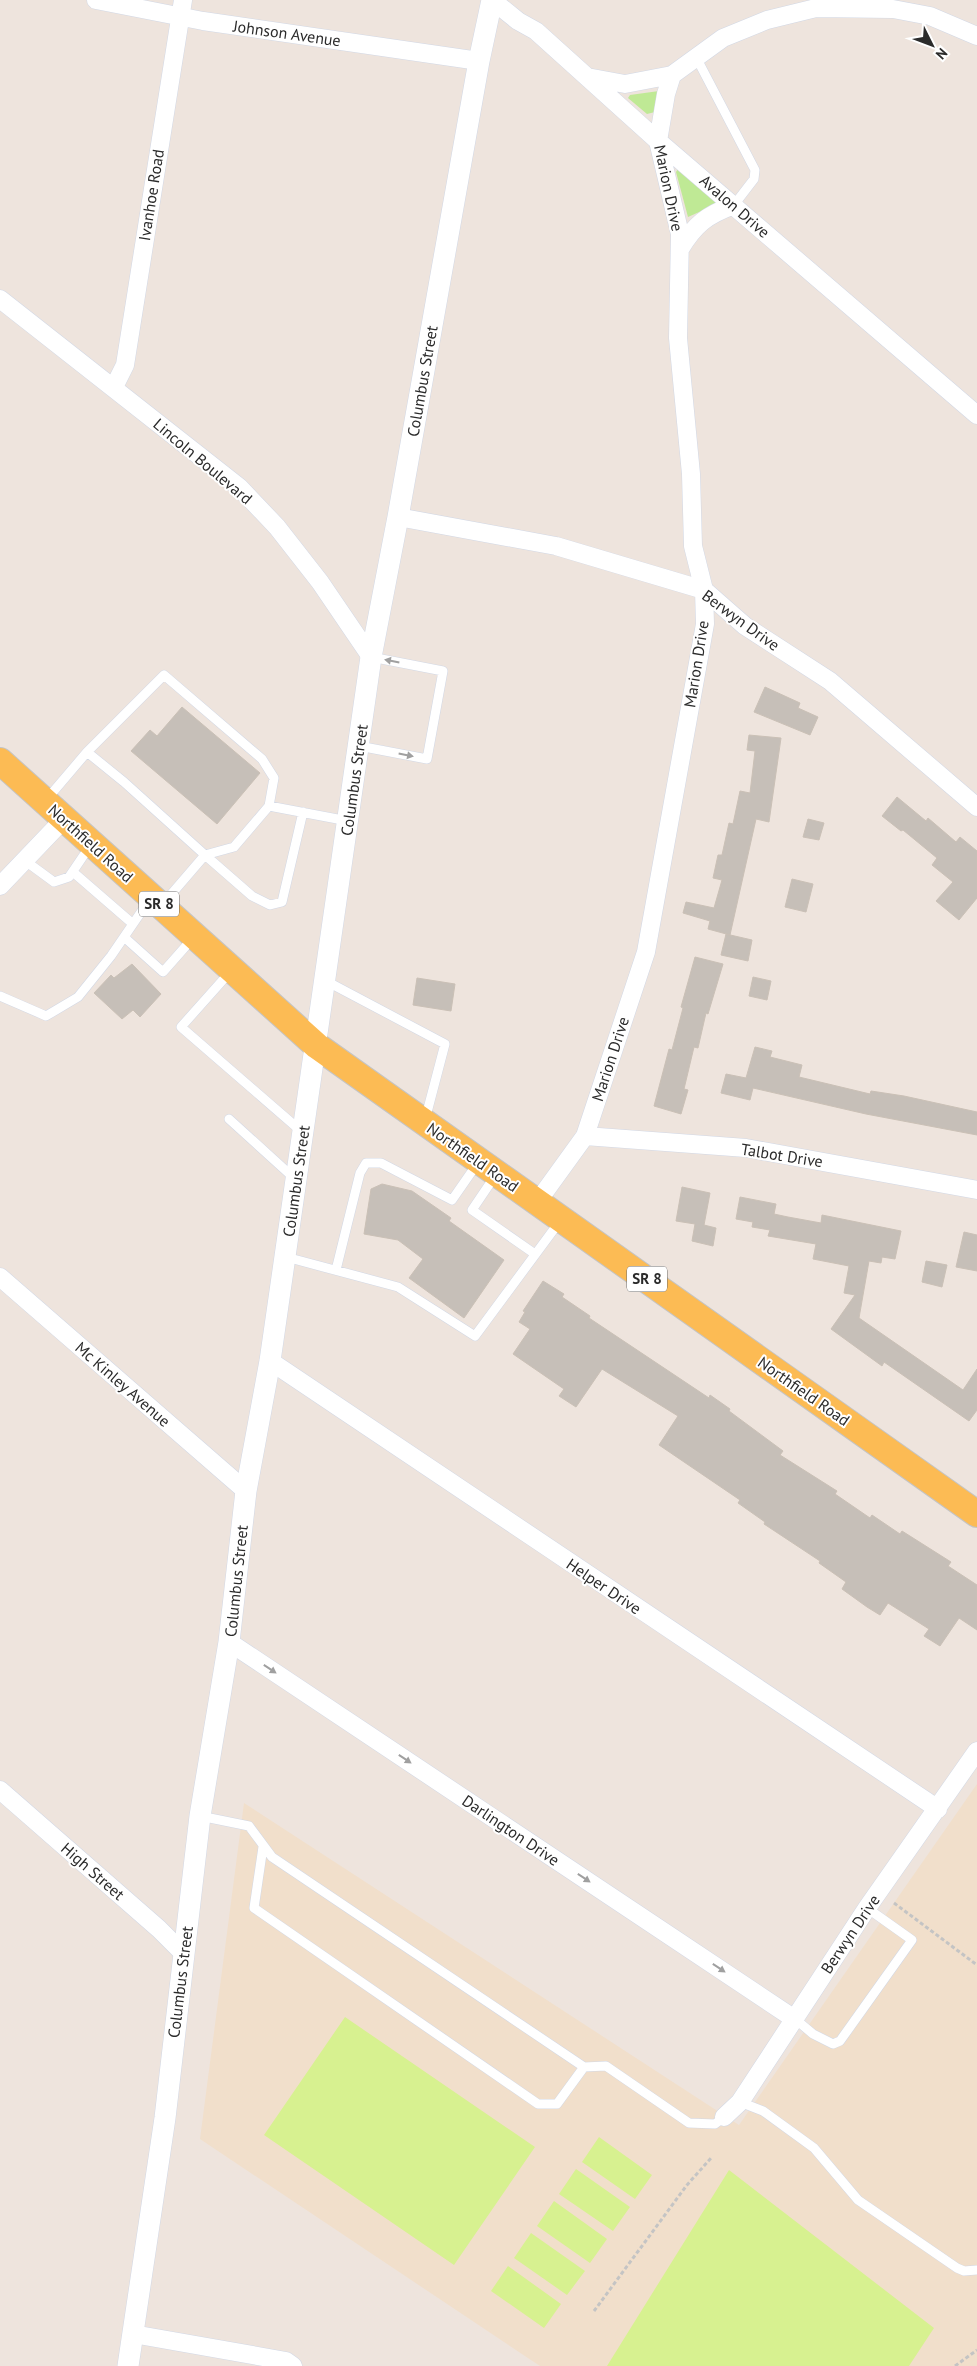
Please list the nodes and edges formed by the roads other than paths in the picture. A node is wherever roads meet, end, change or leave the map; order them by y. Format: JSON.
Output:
{"nodes":[{"id":1,"x":96,"y":0,"type":"edge"},
{"id":2,"x":183,"y":0,"type":"edge"},
{"id":3,"x":492,"y":0,"type":"edge"},
{"id":4,"x":179,"y":17,"type":"junction"},
{"id":5,"x":977,"y":36,"type":"edge"},
{"id":6,"x":696,"y":56,"type":"junction"},
{"id":7,"x":478,"y":62,"type":"junction"},
{"id":8,"x":672,"y":75,"type":"junction"},
{"id":9,"x":587,"y":77,"type":"junction"},
{"id":10,"x":658,"y":141,"type":"junction"},
{"id":11,"x":734,"y":205,"type":"junction"},
{"id":12,"x":680,"y":249,"type":"junction"},
{"id":13,"x":0,"y":299,"type":"edge"},
{"id":14,"x":114,"y":387,"type":"junction"},
{"id":15,"x":977,"y":416,"type":"edge"},
{"id":16,"x":398,"y":517,"type":"junction"},
{"id":17,"x":704,"y":590,"type":"junction"},
{"id":18,"x":371,"y":657,"type":"junction"},
{"id":19,"x":358,"y":746,"type":"junction"},
{"id":20,"x":87,"y":752,"type":"junction"},
{"id":21,"x":0,"y":762,"type":"edge"},
{"id":22,"x":269,"y":806,"type":"junction"},
{"id":23,"x":977,"y":807,"type":"edge"},
{"id":24,"x":54,"y":810,"type":"junction"},
{"id":25,"x":303,"y":812,"type":"junction"},
{"id":26,"x":348,"y":821,"type":"junction"},
{"id":27,"x":92,"y":844,"type":"junction"},
{"id":28,"x":205,"y":855,"type":"junction"},
{"id":29,"x":24,"y":860,"type":"junction"},
{"id":30,"x":72,"y":872,"type":"junction"},
{"id":31,"x":0,"y":886,"type":"edge"},
{"id":32,"x":156,"y":902,"type":"junction"},
{"id":33,"x":133,"y":924,"type":"junction"},
{"id":34,"x":194,"y":936,"type":"junction"},
{"id":35,"x":124,"y":937,"type":"junction"},
{"id":36,"x":232,"y":970,"type":"junction"},
{"id":37,"x":326,"y":981,"type":"junction"},
{"id":38,"x":0,"y":996,"type":"edge"},
{"id":39,"x":317,"y":1046,"type":"junction"},
{"id":40,"x":229,"y":1119,"type":"dead end"},
{"id":41,"x":425,"y":1123,"type":"junction"},
{"id":42,"x":303,"y":1133,"type":"junction"},
{"id":43,"x":585,"y":1136,"type":"junction"},
{"id":44,"x":488,"y":1167,"type":"junction"},
{"id":45,"x":296,"y":1179,"type":"junction"},
{"id":46,"x":977,"y":1190,"type":"edge"},
{"id":47,"x":538,"y":1201,"type":"junction"},
{"id":48,"x":562,"y":1218,"type":"junction"},
{"id":49,"x":536,"y":1254,"type":"junction"},
{"id":50,"x":286,"y":1257,"type":"junction"},
{"id":51,"x":336,"y":1270,"type":"junction"},
{"id":52,"x":0,"y":1277,"type":"edge"},
{"id":53,"x":270,"y":1362,"type":"junction"},
{"id":54,"x":246,"y":1491,"type":"junction"},
{"id":55,"x":977,"y":1514,"type":"edge"},
{"id":56,"x":229,"y":1642,"type":"junction"},
{"id":57,"x":977,"y":1751,"type":"edge"},
{"id":58,"x":0,"y":1790,"type":"edge"},
{"id":59,"x":938,"y":1809,"type":"junction"},
{"id":60,"x":200,"y":1816,"type":"junction"},
{"id":61,"x":263,"y":1846,"type":"junction"},
{"id":62,"x":866,"y":1908,"type":"junction"},
{"id":63,"x":184,"y":1954,"type":"junction"},
{"id":64,"x":793,"y":2018,"type":"junction"},
{"id":65,"x":584,"y":2067,"type":"junction"},
{"id":66,"x":740,"y":2102,"type":"junction"},
{"id":67,"x":724,"y":2117,"type":"joint"},
{"id":68,"x":977,"y":2270,"type":"edge"},
{"id":69,"x":133,"y":2334,"type":"junction"},
{"id":70,"x":128,"y":2366,"type":"edge"},
{"id":71,"x":293,"y":2366,"type":"edge"}],
"edges":[{"from":1,"to":4,"type":"street","name":"Johnson Avenue"},
{"from":2,"to":4,"type":"street","name":"Ivanhoe Road"},
{"from":3,"to":7,"type":"street","name":"Columbus Street"},
{"from":3,"to":9,"type":"street","name":"Avalon Drive"},
{"from":4,"to":7,"type":"street","name":"Johnson Avenue"},
{"from":4,"to":14,"type":"street","name":"Ivanhoe Road"},
{"from":5,"to":6,"type":"street"},
{"from":6,"to":8,"type":"street"},
{"from":6,"to":11,"type":"lane"},
{"from":7,"to":16,"type":"street","name":"Columbus Street"},
{"from":8,"to":9,"type":"street"},
{"from":8,"to":10,"type":"street","name":"Marion Drive"},
{"from":9,"to":10,"type":"street","name":"Avalon Drive"},
{"from":10,"to":11,"type":"street","name":"Avalon Drive"},
{"from":10,"to":12,"type":"street","name":"Marion Drive"},
{"from":11,"to":12,"type":"street"},
{"from":11,"to":15,"type":"street","name":"Avalon Drive"},
{"from":12,"to":17,"type":"street","name":"Marion Drive"},
{"from":13,"to":14,"type":"street","name":"Lincoln Boulevard"},
{"from":14,"to":18,"type":"street","name":"Lincoln Boulevard"},
{"from":16,"to":17,"type":"street","name":"Berwyn Drive"},
{"from":16,"to":18,"type":"street","name":"Columbus Street"},
{"from":17,"to":23,"type":"street","name":"Berwyn Drive"},
{"from":17,"to":43,"type":"street","name":"Marion Drive"},
{"from":18,"to":19,"type":"street","name":"Columbus Street"},
{"from":19,"to":18,"type":"lane","one_way":true},
{"from":19,"to":26,"type":"street","name":"Columbus Street"},
{"from":20,"to":22,"type":"lane"},
{"from":20,"to":24,"type":"lane"},
{"from":20,"to":28,"type":"lane"},
{"from":21,"to":24,"type":"main road","name":"Northfield Road","number":"SR 8"},
{"from":22,"to":25,"type":"lane"},
{"from":22,"to":28,"type":"lane"},
{"from":24,"to":27,"type":"main road","name":"Northfield Road","number":"SR 8"},
{"from":24,"to":29,"type":"street"},
{"from":25,"to":26,"type":"lane"},
{"from":25,"to":28,"type":"lane"},
{"from":26,"to":37,"type":"street","name":"Columbus Street"},
{"from":27,"to":30,"type":"lane"},
{"from":27,"to":32,"type":"main road","name":"Northfield Road","number":"SR 8"},
{"from":28,"to":32,"type":"lane"},
{"from":29,"to":30,"type":"lane"},
{"from":29,"to":31,"type":"street"},
{"from":30,"to":33,"type":"lane"},
{"from":32,"to":33,"type":"lane"},
{"from":32,"to":34,"type":"main road","name":"Northfield Road","number":"SR 8"},
{"from":33,"to":35,"type":"lane"},
{"from":34,"to":35,"type":"lane"},
{"from":34,"to":36,"type":"main road","name":"Northfield Road","number":"SR 8"},
{"from":35,"to":38,"type":"lane"},
{"from":36,"to":39,"type":"main road","name":"Northfield Road","number":"SR 8"},
{"from":36,"to":42,"type":"lane"},
{"from":37,"to":39,"type":"street","name":"Columbus Street"},
{"from":37,"to":41,"type":"lane"},
{"from":39,"to":41,"type":"main road","name":"Northfield Road","number":"SR 8"},
{"from":39,"to":42,"type":"street","name":"Columbus Street"},
{"from":40,"to":45,"type":"lane"},
{"from":41,"to":44,"type":"main road","name":"Northfield Road","number":"SR 8"},
{"from":42,"to":45,"type":"street","name":"Columbus Street"},
{"from":43,"to":46,"type":"street","name":"Talbot Drive"},
{"from":43,"to":47,"type":"street","name":"Marion Drive"},
{"from":44,"to":47,"type":"main road","name":"Northfield Road","number":"SR 8"},
{"from":44,"to":49,"type":"lane"},
{"from":44,"to":51,"type":"lane"},
{"from":45,"to":50,"type":"street","name":"Columbus Street"},
{"from":47,"to":48,"type":"main road","name":"Northfield Road","number":"SR 8"},
{"from":48,"to":49,"type":"lane"},
{"from":48,"to":55,"type":"main road","name":"Northfield Road","number":"SR 8"},
{"from":49,"to":51,"type":"lane"},
{"from":50,"to":51,"type":"lane"},
{"from":50,"to":53,"type":"street","name":"Columbus Street"},
{"from":52,"to":54,"type":"street","name":"Mc Kinley Avenue"},
{"from":53,"to":54,"type":"street","name":"Columbus Street"},
{"from":53,"to":59,"type":"street","name":"Helper Drive"},
{"from":54,"to":56,"type":"street","name":"Columbus Street"},
{"from":56,"to":60,"type":"street","name":"Columbus Street"},
{"from":56,"to":64,"type":"street","name":"Darlington Drive","one_way":true},
{"from":57,"to":59,"type":"street","name":"Berwyn Drive"},
{"from":58,"to":63,"type":"street","name":"High Street"},
{"from":59,"to":62,"type":"street","name":"Berwyn Drive"},
{"from":60,"to":61,"type":"lane"},
{"from":60,"to":63,"type":"street","name":"Columbus Street"},
{"from":61,"to":65,"type":"lane"},
{"from":61,"to":65,"type":"lane"},
{"from":62,"to":64,"type":"street","name":"Berwyn Drive"},
{"from":62,"to":64,"type":"lane"},
{"from":63,"to":69,"type":"street","name":"Columbus Street"},
{"from":64,"to":66,"type":"street","name":"Berwyn Drive"},
{"from":65,"to":67,"type":"lane"},
{"from":66,"to":67,"type":"street","name":"Berwyn Drive"},
{"from":66,"to":68,"type":"lane"},
{"from":69,"to":70,"type":"street","name":"Columbus Street"},
{"from":69,"to":71,"type":"street"}]}
